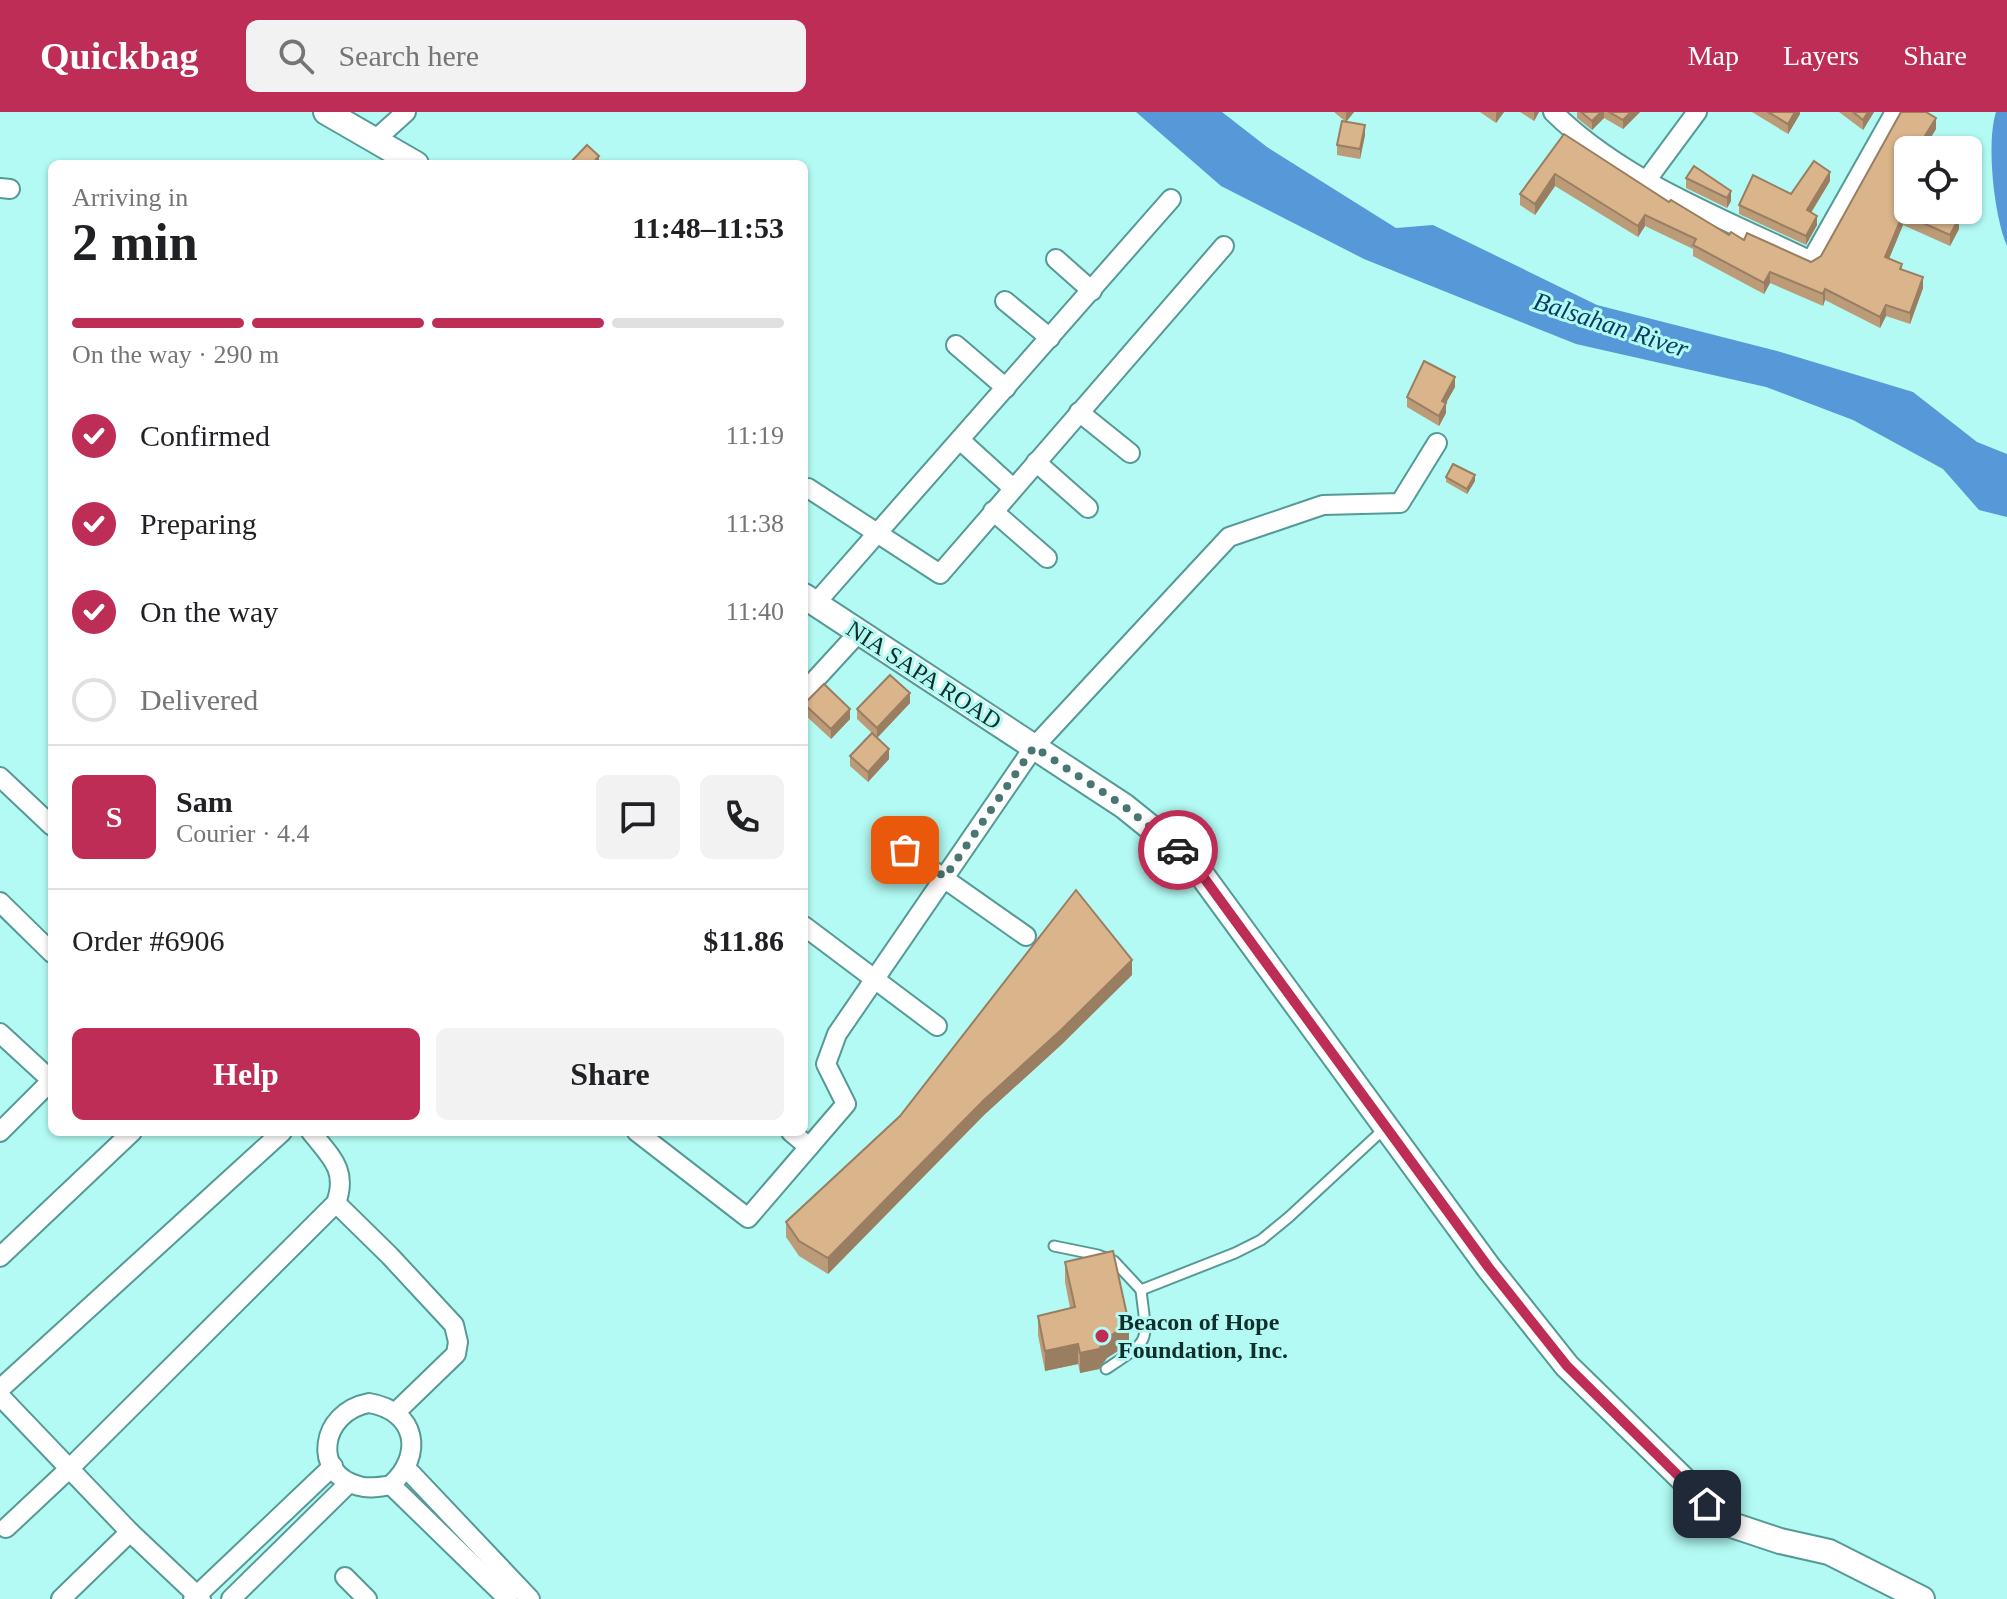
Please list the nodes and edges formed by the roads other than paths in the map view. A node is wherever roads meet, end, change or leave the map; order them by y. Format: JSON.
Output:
{"nodes":[{"id":1,"x":326,"y":112,"type":"edge"},
{"id":2,"x":406,"y":112,"type":"edge"},
{"id":3,"x":1553,"y":112,"type":"edge"},
{"id":4,"x":1697,"y":112,"type":"edge"},
{"id":5,"x":1895,"y":112,"type":"edge"},
{"id":6,"x":375,"y":140,"type":"junction"},
{"id":7,"x":409,"y":160,"type":"edge"},
{"id":8,"x":1646,"y":181,"type":"junction"},
{"id":9,"x":1171,"y":199,"type":"dead end"},
{"id":10,"x":1224,"y":246,"type":"dead end"},
{"id":11,"x":1056,"y":259,"type":"dead end"},
{"id":12,"x":1092,"y":291,"type":"junction"},
{"id":13,"x":1005,"y":301,"type":"dead end"},
{"id":14,"x":1050,"y":338,"type":"junction"},
{"id":15,"x":956,"y":345,"type":"dead end"},
{"id":16,"x":1006,"y":388,"type":"junction"},
{"id":17,"x":1079,"y":412,"type":"junction"},
{"id":18,"x":960,"y":440,"type":"junction"},
{"id":19,"x":1437,"y":443,"type":"dead end"},
{"id":20,"x":1130,"y":453,"type":"dead end"},
{"id":21,"x":1036,"y":462,"type":"junction"},
{"id":22,"x":808,"y":488,"type":"dead end"},
{"id":23,"x":1013,"y":488,"type":"junction"},
{"id":24,"x":1088,"y":508,"type":"dead end"},
{"id":25,"x":993,"y":511,"type":"junction"},
{"id":26,"x":878,"y":532,"type":"junction"},
{"id":27,"x":1047,"y":558,"type":"dead end"},
{"id":28,"x":810,"y":600,"type":"edge"},
{"id":29,"x":859,"y":632,"type":"junction"},
{"id":30,"x":808,"y":688,"type":"edge"},
{"id":31,"x":1034,"y":747,"type":"junction"},
{"id":32,"x":0,"y":777,"type":"edge"},
{"id":33,"x":48,"y":822,"type":"edge"},
{"id":34,"x":885,"y":837,"type":"dead end"},
{"id":35,"x":945,"y":877,"type":"junction"},
{"id":36,"x":0,"y":902,"type":"edge"},
{"id":37,"x":808,"y":929,"type":"edge"},
{"id":38,"x":1026,"y":936,"type":"dead end"},
{"id":39,"x":48,"y":949,"type":"edge"},
{"id":40,"x":875,"y":982,"type":"junction"},
{"id":41,"x":937,"y":1026,"type":"dead end"},
{"id":42,"x":0,"y":1033,"type":"edge"},
{"id":43,"x":48,"y":1076,"type":"edge"},
{"id":44,"x":48,"y":1084,"type":"edge"},
{"id":45,"x":1387,"y":1127,"type":"junction"},
{"id":46,"x":0,"y":1132,"type":"edge"},
{"id":47,"x":128,"y":1136,"type":"edge"},
{"id":48,"x":278,"y":1136,"type":"edge"},
{"id":49,"x":314,"y":1136,"type":"edge"},
{"id":50,"x":642,"y":1136,"type":"edge"},
{"id":51,"x":796,"y":1136,"type":"edge"},
{"id":52,"x":809,"y":1147,"type":"junction"},
{"id":53,"x":336,"y":1203,"type":"junction"},
{"id":54,"x":1054,"y":1246,"type":"dead end"},
{"id":55,"x":0,"y":1257,"type":"edge"},
{"id":56,"x":1141,"y":1290,"type":"junction"},
{"id":57,"x":1106,"y":1369,"type":"dead end"},
{"id":58,"x":0,"y":1389,"type":"edge"},
{"id":59,"x":0,"y":1396,"type":"edge"},
{"id":60,"x":396,"y":1412,"type":"junction"},
{"id":61,"x":333,"y":1466,"type":"junction"},
{"id":62,"x":70,"y":1468,"type":"junction"},
{"id":63,"x":406,"y":1468,"type":"junction"},
{"id":64,"x":349,"y":1483,"type":"junction"},
{"id":65,"x":391,"y":1485,"type":"junction"},
{"id":66,"x":2,"y":1527,"type":"edge"},
{"id":67,"x":130,"y":1532,"type":"junction"},
{"id":68,"x":345,"y":1577,"type":"dead end"},
{"id":69,"x":363,"y":1597,"type":"edge"},
{"id":70,"x":197,"y":1598,"type":"edge"},
{"id":71,"x":61,"y":1599,"type":"edge"},
{"id":72,"x":231,"y":1599,"type":"edge"},
{"id":73,"x":508,"y":1599,"type":"edge"},
{"id":74,"x":530,"y":1599,"type":"edge"},
{"id":75,"x":1922,"y":1599,"type":"edge"}],
"edges":[{"from":1,"to":6,"type":"street"},
{"from":2,"to":6,"type":"street"},
{"from":3,"to":8,"type":"street"},
{"from":4,"to":8,"type":"street"},
{"from":5,"to":8,"type":"street"},
{"from":6,"to":7,"type":"street"},
{"from":9,"to":12,"type":"street"},
{"from":10,"to":17,"type":"street"},
{"from":11,"to":12,"type":"street"},
{"from":12,"to":14,"type":"street"},
{"from":13,"to":14,"type":"street"},
{"from":14,"to":16,"type":"street"},
{"from":15,"to":16,"type":"street"},
{"from":16,"to":18,"type":"street"},
{"from":17,"to":20,"type":"street"},
{"from":17,"to":21,"type":"street"},
{"from":18,"to":23,"type":"street"},
{"from":18,"to":26,"type":"street"},
{"from":19,"to":31,"type":"street"},
{"from":21,"to":23,"type":"street"},
{"from":21,"to":24,"type":"street"},
{"from":22,"to":26,"type":"street"},
{"from":23,"to":25,"type":"street"},
{"from":25,"to":26,"type":"street"},
{"from":25,"to":27,"type":"street"},
{"from":26,"to":28,"type":"street"},
{"from":28,"to":29,"type":"street","name":"NIA SAPA ROAD"},
{"from":29,"to":30,"type":"street"},
{"from":29,"to":31,"type":"street","name":"NIA SAPA ROAD"},
{"from":31,"to":35,"type":"street"},
{"from":31,"to":45,"type":"street","name":"NIA SAPA ROAD"},
{"from":32,"to":33,"type":"street"},
{"from":34,"to":35,"type":"street"},
{"from":35,"to":38,"type":"street"},
{"from":35,"to":40,"type":"street"},
{"from":36,"to":39,"type":"street"},
{"from":37,"to":40,"type":"street"},
{"from":40,"to":41,"type":"street"},
{"from":40,"to":52,"type":"street"},
{"from":42,"to":43,"type":"street"},
{"from":44,"to":46,"type":"street"},
{"from":45,"to":56,"type":"lane"},
{"from":45,"to":75,"type":"street","name":"NIA SAPA ROAD"},
{"from":47,"to":55,"type":"street"},
{"from":48,"to":58,"type":"street"},
{"from":49,"to":53,"type":"street"},
{"from":50,"to":52,"type":"street"},
{"from":51,"to":52,"type":"street"},
{"from":53,"to":60,"type":"street"},
{"from":53,"to":62,"type":"street"},
{"from":54,"to":56,"type":"lane"},
{"from":56,"to":57,"type":"lane"},
{"from":59,"to":62,"type":"street"},
{"from":60,"to":61,"type":"street"},
{"from":60,"to":63,"type":"street"},
{"from":61,"to":64,"type":"street"},
{"from":61,"to":70,"type":"street"},
{"from":62,"to":66,"type":"street"},
{"from":62,"to":67,"type":"street"},
{"from":63,"to":65,"type":"street"},
{"from":63,"to":74,"type":"street"},
{"from":64,"to":65,"type":"street"},
{"from":64,"to":72,"type":"street"},
{"from":65,"to":73,"type":"street"},
{"from":67,"to":70,"type":"street"},
{"from":67,"to":71,"type":"street"},
{"from":68,"to":69,"type":"street"}]}
